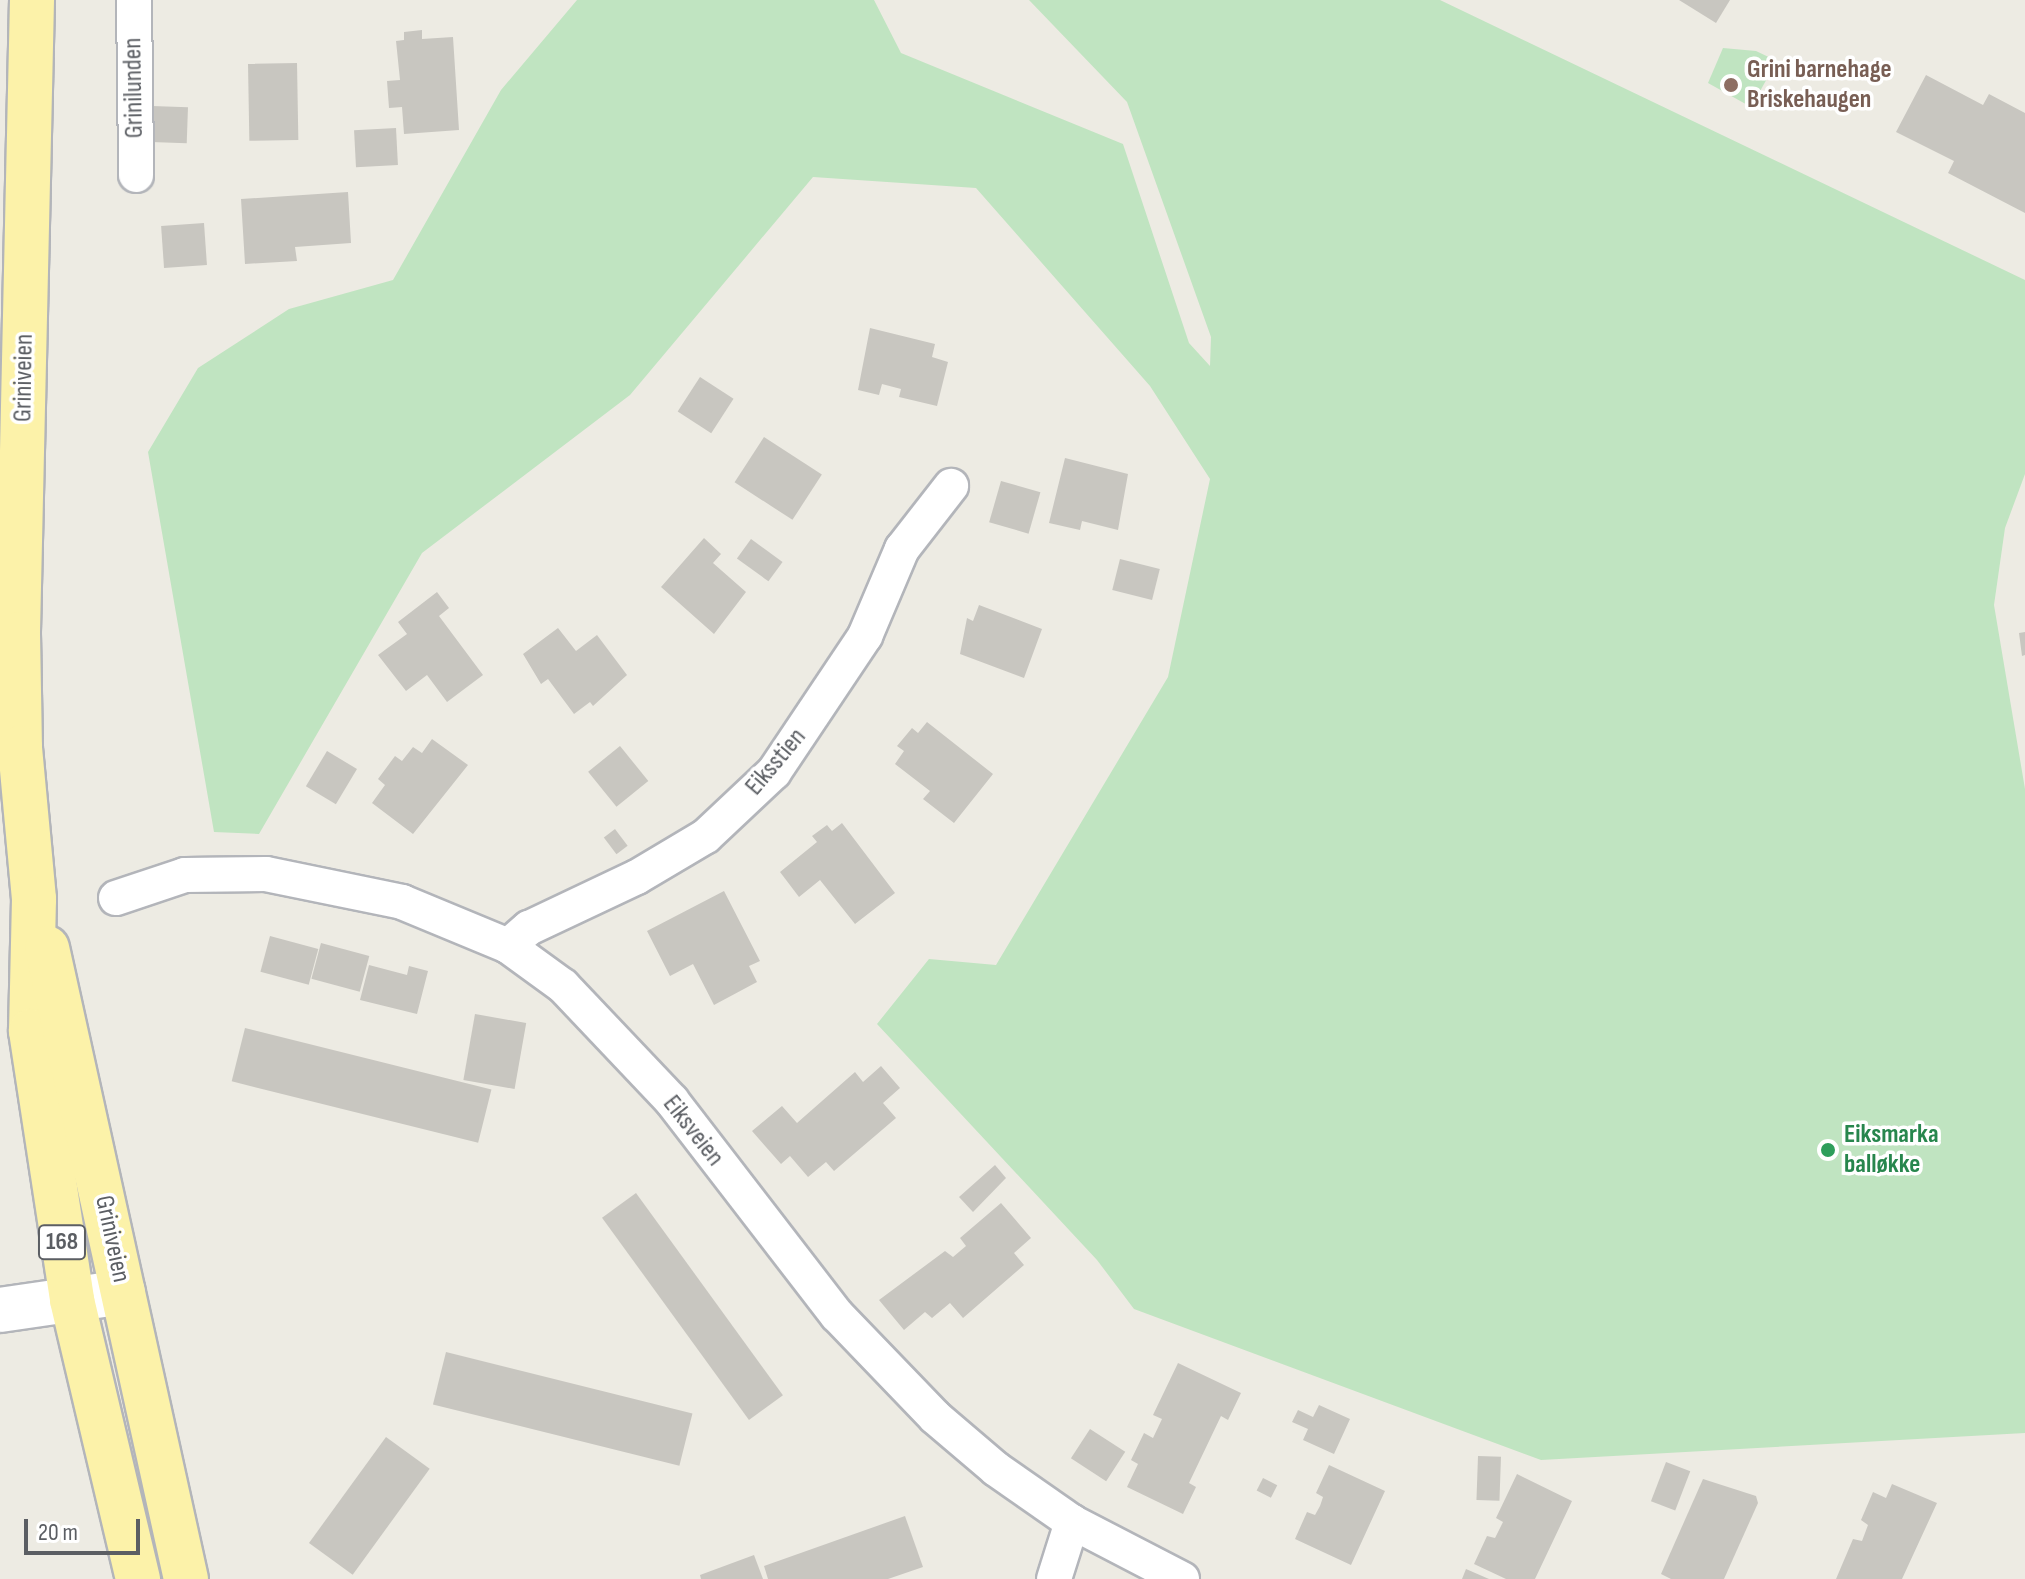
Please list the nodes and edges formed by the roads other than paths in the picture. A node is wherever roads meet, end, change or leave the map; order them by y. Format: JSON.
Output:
{"nodes":[{"id":1,"x":32,"y":0,"type":"edge"},
{"id":2,"x":134,"y":0,"type":"edge"},
{"id":3,"x":136,"y":175,"type":"dead end"},
{"id":4,"x":951,"y":486,"type":"dead end"},
{"id":5,"x":116,"y":898,"type":"dead end"},
{"id":6,"x":34,"y":899,"type":"junction"},
{"id":7,"x":508,"y":946,"type":"junction"},
{"id":8,"x":123,"y":1292,"type":"junction"},
{"id":9,"x":72,"y":1300,"type":"junction"},
{"id":10,"x":0,"y":1310,"type":"edge"},
{"id":11,"x":1072,"y":1522,"type":"junction"},
{"id":12,"x":138,"y":1579,"type":"edge"},
{"id":13,"x":186,"y":1579,"type":"edge"},
{"id":14,"x":1054,"y":1579,"type":"edge"},
{"id":15,"x":1182,"y":1579,"type":"edge"}],
"edges":[{"from":1,"to":6,"type":"main road","name":"Griniveien","number":"168"},
{"from":2,"to":3,"type":"street","name":"Grinilunden"},
{"from":4,"to":7,"type":"street","name":"Eiksstien"},
{"from":5,"to":7,"type":"street","name":"Eiksveien"},
{"from":6,"to":8,"type":"main road","name":"Griniveien","number":"168"},
{"from":6,"to":9,"type":"main road","name":"Griniveien","number":"168"},
{"from":7,"to":11,"type":"street","name":"Eiksveien"},
{"from":8,"to":9,"type":"street"},
{"from":8,"to":13,"type":"main road","name":"Griniveien","number":"168"},
{"from":9,"to":10,"type":"street"},
{"from":9,"to":12,"type":"main road","name":"Griniveien","number":"168"},
{"from":11,"to":14,"type":"street"},
{"from":11,"to":15,"type":"street","name":"Eiksveien"}]}
